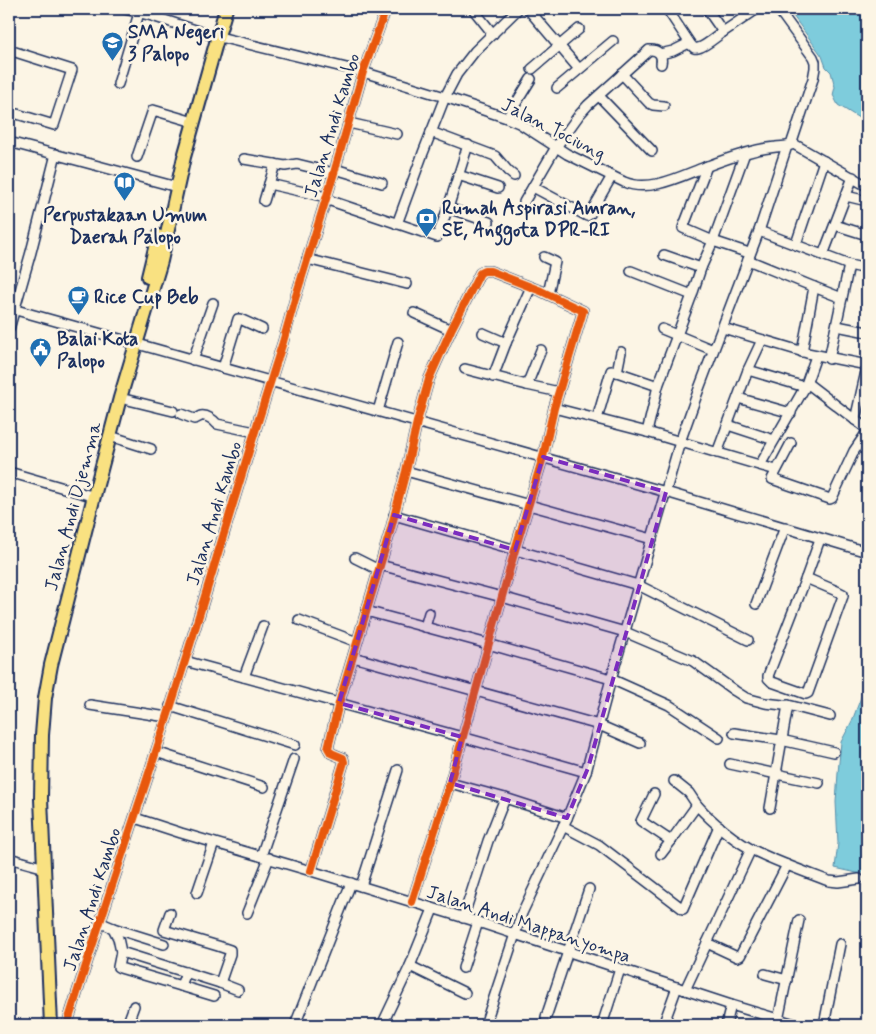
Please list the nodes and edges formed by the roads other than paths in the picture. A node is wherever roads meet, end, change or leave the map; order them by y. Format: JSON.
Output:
{"nodes":[{"id":1,"x":125,"y":9,"type":"edge"},
{"id":2,"x":218,"y":9,"type":"edge"},
{"id":3,"x":226,"y":9,"type":"edge"},
{"id":4,"x":386,"y":9,"type":"edge"},
{"id":5,"x":473,"y":9,"type":"edge"},
{"id":6,"x":518,"y":9,"type":"edge"},
{"id":7,"x":528,"y":9,"type":"edge"},
{"id":8,"x":667,"y":9,"type":"edge"},
{"id":9,"x":708,"y":9,"type":"edge"},
{"id":10,"x":757,"y":9,"type":"edge"},
{"id":11,"x":778,"y":9,"type":"edge"},
{"id":12,"x":154,"y":12,"type":"edge"},
{"id":13,"x":139,"y":13,"type":"junction"},
{"id":14,"x":579,"y":29,"type":"dead end"},
{"id":15,"x":723,"y":32,"type":"junction"},
{"id":16,"x":493,"y":34,"type":"junction"},
{"id":17,"x":214,"y":35,"type":"junction"},
{"id":18,"x":613,"y":41,"type":"dead end"},
{"id":19,"x":689,"y":43,"type":"junction"},
{"id":20,"x":559,"y":46,"type":"junction"},
{"id":21,"x":9,"y":50,"type":"edge"},
{"id":22,"x":532,"y":69,"type":"dead end"},
{"id":23,"x":579,"y":69,"type":"junction"},
{"id":24,"x":364,"y":72,"type":"junction"},
{"id":25,"x":622,"y":74,"type":"junction"},
{"id":26,"x":531,"y":79,"type":"dead end"},
{"id":27,"x":118,"y":84,"type":"dead end"},
{"id":28,"x":557,"y":88,"type":"dead end"},
{"id":29,"x":599,"y":96,"type":"junction"},
{"id":30,"x":445,"y":97,"type":"junction"},
{"id":31,"x":664,"y":106,"type":"dead end"},
{"id":32,"x":17,"y":114,"type":"dead end"},
{"id":33,"x":507,"y":118,"type":"junction"},
{"id":34,"x":187,"y":120,"type":"junction"},
{"id":35,"x":349,"y":123,"type":"junction"},
{"id":36,"x":431,"y":132,"type":"junction"},
{"id":37,"x":397,"y":134,"type":"dead end"},
{"id":38,"x":791,"y":141,"type":"junction"},
{"id":39,"x":9,"y":142,"type":"edge"},
{"id":40,"x":468,"y":146,"type":"junction"},
{"id":41,"x":556,"y":147,"type":"junction"},
{"id":42,"x":652,"y":151,"type":"dead end"},
{"id":43,"x":746,"y":153,"type":"junction"},
{"id":44,"x":56,"y":154,"type":"junction"},
{"id":45,"x":137,"y":157,"type":"dead end"},
{"id":46,"x":244,"y":159,"type":"dead end"},
{"id":47,"x":824,"y":161,"type":"junction"},
{"id":48,"x":275,"y":164,"type":"junction"},
{"id":49,"x":708,"y":166,"type":"junction"},
{"id":50,"x":334,"y":171,"type":"junction"},
{"id":51,"x":458,"y":175,"type":"junction"},
{"id":52,"x":514,"y":176,"type":"dead end"},
{"id":53,"x":612,"y":176,"type":"junction"},
{"id":54,"x":853,"y":177,"type":"junction"},
{"id":55,"x":269,"y":184,"type":"junction"},
{"id":56,"x":382,"y":184,"type":"dead end"},
{"id":57,"x":174,"y":186,"type":"junction"},
{"id":58,"x":867,"y":186,"type":"edge"},
{"id":59,"x":533,"y":187,"type":"junction"},
{"id":60,"x":498,"y":188,"type":"dead end"},
{"id":61,"x":846,"y":196,"type":"junction"},
{"id":62,"x":326,"y":198,"type":"junction"},
{"id":63,"x":264,"y":201,"type":"dead end"},
{"id":64,"x":867,"y":201,"type":"edge"},
{"id":65,"x":524,"y":202,"type":"dead end"},
{"id":66,"x":448,"y":208,"type":"junction"},
{"id":67,"x":489,"y":222,"type":"dead end"},
{"id":68,"x":397,"y":224,"type":"junction"},
{"id":69,"x":835,"y":225,"type":"junction"},
{"id":70,"x":759,"y":231,"type":"junction"},
{"id":71,"x":867,"y":235,"type":"edge"},
{"id":72,"x":714,"y":241,"type":"junction"},
{"id":73,"x":796,"y":244,"type":"junction"},
{"id":74,"x":664,"y":255,"type":"dead end"},
{"id":75,"x":823,"y":255,"type":"junction"},
{"id":76,"x":748,"y":256,"type":"junction"},
{"id":77,"x":544,"y":257,"type":"dead end"},
{"id":78,"x":307,"y":259,"type":"junction"},
{"id":79,"x":849,"y":265,"type":"junction"},
{"id":80,"x":701,"y":268,"type":"junction"},
{"id":81,"x":867,"y":268,"type":"edge"},
{"id":82,"x":632,"y":271,"type":"dead end"},
{"id":83,"x":407,"y":284,"type":"dead end"},
{"id":84,"x":531,"y":287,"type":"junction"},
{"id":85,"x":814,"y":287,"type":"junction"},
{"id":86,"x":548,"y":294,"type":"junction"},
{"id":87,"x":692,"y":295,"type":"junction"},
{"id":88,"x":842,"y":298,"type":"junction"},
{"id":89,"x":213,"y":303,"type":"dead end"},
{"id":90,"x":11,"y":309,"type":"edge"},
{"id":91,"x":414,"y":313,"type":"dead end"},
{"id":92,"x":837,"y":326,"type":"junction"},
{"id":93,"x":262,"y":328,"type":"dead end"},
{"id":94,"x":723,"y":328,"type":"junction"},
{"id":95,"x":9,"y":329,"type":"edge"},
{"id":96,"x":662,"y":329,"type":"dead end"},
{"id":97,"x":867,"y":329,"type":"edge"},
{"id":98,"x":451,"y":330,"type":"junction"},
{"id":99,"x":483,"y":333,"type":"dead end"},
{"id":100,"x":677,"y":334,"type":"junction"},
{"id":101,"x":762,"y":340,"type":"junction"},
{"id":102,"x":133,"y":342,"type":"junction"},
{"id":103,"x":398,"y":342,"type":"dead end"},
{"id":104,"x":506,"y":343,"type":"junction"},
{"id":105,"x":541,"y":350,"type":"dead end"},
{"id":106,"x":713,"y":350,"type":"junction"},
{"id":107,"x":621,"y":352,"type":"dead end"},
{"id":108,"x":802,"y":352,"type":"junction"},
{"id":109,"x":816,"y":356,"type":"junction"},
{"id":110,"x":829,"y":359,"type":"junction"},
{"id":111,"x":193,"y":360,"type":"junction"},
{"id":112,"x":867,"y":366,"type":"edge"},
{"id":113,"x":223,"y":368,"type":"junction"},
{"id":114,"x":465,"y":369,"type":"dead end"},
{"id":115,"x":748,"y":370,"type":"junction"},
{"id":116,"x":617,"y":372,"type":"junction"},
{"id":117,"x":493,"y":377,"type":"junction"},
{"id":118,"x":270,"y":382,"type":"junction"},
{"id":119,"x":527,"y":385,"type":"junction"},
{"id":120,"x":806,"y":385,"type":"junction"},
{"id":121,"x":658,"y":386,"type":"junction"},
{"id":122,"x":559,"y":392,"type":"junction"},
{"id":123,"x":120,"y":398,"type":"junction"},
{"id":124,"x":738,"y":398,"type":"junction"},
{"id":125,"x":554,"y":408,"type":"junction"},
{"id":126,"x":378,"y":411,"type":"junction"},
{"id":127,"x":791,"y":413,"type":"junction"},
{"id":128,"x":597,"y":419,"type":"junction"},
{"id":129,"x":856,"y":420,"type":"junction"},
{"id":130,"x":417,"y":422,"type":"junction"},
{"id":131,"x":728,"y":425,"type":"junction"},
{"id":132,"x":867,"y":431,"type":"edge"},
{"id":133,"x":255,"y":432,"type":"junction"},
{"id":134,"x":646,"y":432,"type":"junction"},
{"id":135,"x":110,"y":436,"type":"junction"},
{"id":136,"x":774,"y":440,"type":"junction"},
{"id":137,"x":680,"y":442,"type":"junction"},
{"id":138,"x":791,"y":443,"type":"dead end"},
{"id":139,"x":151,"y":449,"type":"dead end"},
{"id":140,"x":717,"y":452,"type":"junction"},
{"id":141,"x":543,"y":457,"type":"junction"},
{"id":142,"x":760,"y":465,"type":"junction"},
{"id":143,"x":776,"y":470,"type":"junction"},
{"id":144,"x":406,"y":471,"type":"junction"},
{"id":145,"x":9,"y":472,"type":"edge"},
{"id":146,"x":666,"y":492,"type":"junction"},
{"id":147,"x":91,"y":495,"type":"junction"},
{"id":148,"x":528,"y":504,"type":"junction"},
{"id":149,"x":394,"y":515,"type":"junction"},
{"id":150,"x":785,"y":527,"type":"junction"},
{"id":151,"x":652,"y":539,"type":"junction"},
{"id":152,"x":820,"y":539,"type":"junction"},
{"id":153,"x":515,"y":550,"type":"junction"},
{"id":154,"x":867,"y":552,"type":"edge"},
{"id":155,"x":355,"y":558,"type":"dead end"},
{"id":156,"x":379,"y":567,"type":"junction"},
{"id":157,"x":806,"y":578,"type":"junction"},
{"id":158,"x":638,"y":585,"type":"junction"},
{"id":159,"x":502,"y":597,"type":"junction"},
{"id":160,"x":756,"y":604,"type":"dead end"},
{"id":161,"x":366,"y":611,"type":"junction"},
{"id":162,"x":429,"y":613,"type":"dead end"},
{"id":163,"x":299,"y":620,"type":"dead end"},
{"id":164,"x":263,"y":626,"type":"dead end"},
{"id":165,"x":426,"y":627,"type":"junction"},
{"id":166,"x":625,"y":632,"type":"junction"},
{"id":167,"x":748,"y":640,"type":"dead end"},
{"id":168,"x":357,"y":642,"type":"junction"},
{"id":169,"x":488,"y":644,"type":"junction"},
{"id":170,"x":353,"y":657,"type":"junction"},
{"id":171,"x":185,"y":661,"type":"junction"},
{"id":172,"x":244,"y":677,"type":"junction"},
{"id":173,"x":611,"y":679,"type":"junction"},
{"id":174,"x":476,"y":691,"type":"junction"},
{"id":175,"x":339,"y":703,"type":"junction"},
{"id":176,"x":90,"y":705,"type":"dead end"},
{"id":177,"x":788,"y":705,"type":"junction"},
{"id":178,"x":170,"y":706,"type":"junction"},
{"id":179,"x":830,"y":716,"type":"dead end"},
{"id":180,"x":167,"y":717,"type":"junction"},
{"id":181,"x":599,"y":725,"type":"junction"},
{"id":182,"x":734,"y":733,"type":"dead end"},
{"id":183,"x":462,"y":736,"type":"junction"},
{"id":184,"x":718,"y":738,"type":"dead end"},
{"id":185,"x":781,"y":740,"type":"junction"},
{"id":186,"x":640,"y":743,"type":"dead end"},
{"id":187,"x":295,"y":745,"type":"dead end"},
{"id":188,"x":156,"y":752,"type":"junction"},
{"id":189,"x":834,"y":752,"type":"dead end"},
{"id":190,"x":294,"y":759,"type":"dead end"},
{"id":191,"x":730,"y":764,"type":"dead end"},
{"id":192,"x":398,"y":770,"type":"dead end"},
{"id":193,"x":586,"y":772,"type":"junction"},
{"id":194,"x":776,"y":774,"type":"junction"},
{"id":195,"x":674,"y":781,"type":"dead end"},
{"id":196,"x":450,"y":783,"type":"junction"},
{"id":197,"x":819,"y":783,"type":"dead end"},
{"id":198,"x":264,"y":787,"type":"dead end"},
{"id":199,"x":654,"y":794,"type":"dead end"},
{"id":200,"x":505,"y":798,"type":"junction"},
{"id":201,"x":697,"y":805,"type":"junction"},
{"id":202,"x":770,"y":808,"type":"dead end"},
{"id":203,"x":135,"y":818,"type":"junction"},
{"id":204,"x":565,"y":822,"type":"junction"},
{"id":205,"x":719,"y":826,"type":"junction"},
{"id":206,"x":671,"y":841,"type":"junction"},
{"id":207,"x":214,"y":843,"type":"junction"},
{"id":208,"x":751,"y":849,"type":"junction"},
{"id":209,"x":661,"y":854,"type":"dead end"},
{"id":210,"x":265,"y":857,"type":"junction"},
{"id":211,"x":9,"y":858,"type":"edge"},
{"id":212,"x":787,"y":865,"type":"junction"},
{"id":213,"x":42,"y":867,"type":"junction"},
{"id":214,"x":311,"y":871,"type":"junction"},
{"id":215,"x":859,"y":879,"type":"dead end"},
{"id":216,"x":351,"y":883,"type":"junction"},
{"id":217,"x":361,"y":886,"type":"junction"},
{"id":218,"x":590,"y":888,"type":"dead end"},
{"id":219,"x":197,"y":893,"type":"dead end"},
{"id":220,"x":412,"y":902,"type":"junction"},
{"id":221,"x":433,"y":908,"type":"junction"},
{"id":222,"x":170,"y":913,"type":"dead end"},
{"id":223,"x":247,"y":913,"type":"dead end"},
{"id":224,"x":463,"y":918,"type":"junction"},
{"id":225,"x":799,"y":920,"type":"dead end"},
{"id":226,"x":99,"y":922,"type":"junction"},
{"id":227,"x":478,"y":922,"type":"junction"},
{"id":228,"x":113,"y":928,"type":"junction"},
{"id":229,"x":515,"y":935,"type":"junction"},
{"id":230,"x":707,"y":943,"type":"junction"},
{"id":231,"x":164,"y":944,"type":"dead end"},
{"id":232,"x":840,"y":944,"type":"dead end"},
{"id":233,"x":121,"y":952,"type":"junction"},
{"id":234,"x":568,"y":952,"type":"junction"},
{"id":235,"x":410,"y":966,"type":"junction"},
{"id":236,"x":462,"y":968,"type":"dead end"},
{"id":237,"x":620,"y":969,"type":"junction"},
{"id":238,"x":186,"y":972,"type":"junction"},
{"id":239,"x":765,"y":974,"type":"dead end"},
{"id":240,"x":787,"y":980,"type":"junction"},
{"id":241,"x":220,"y":983,"type":"junction"},
{"id":242,"x":181,"y":986,"type":"junction"},
{"id":243,"x":681,"y":988,"type":"junction"},
{"id":244,"x":238,"y":990,"type":"dead end"},
{"id":245,"x":465,"y":993,"type":"dead end"},
{"id":246,"x":214,"y":996,"type":"dead end"},
{"id":247,"x":731,"y":1005,"type":"junction"},
{"id":248,"x":134,"y":1006,"type":"dead end"},
{"id":249,"x":664,"y":1020,"type":"dead end"},
{"id":250,"x":545,"y":1022,"type":"edge"},
{"id":251,"x":778,"y":1022,"type":"edge"},
{"id":252,"x":46,"y":1025,"type":"edge"},
{"id":253,"x":51,"y":1025,"type":"edge"},
{"id":254,"x":67,"y":1025,"type":"edge"},
{"id":255,"x":127,"y":1025,"type":"edge"},
{"id":256,"x":295,"y":1025,"type":"edge"},
{"id":257,"x":382,"y":1025,"type":"edge"},
{"id":258,"x":485,"y":1025,"type":"edge"},
{"id":259,"x":602,"y":1025,"type":"edge"},
{"id":260,"x":726,"y":1025,"type":"edge"},
{"id":261,"x":798,"y":1025,"type":"edge"},
{"id":262,"x":824,"y":1025,"type":"edge"}],
"edges":[{"from":1,"to":13,"type":"street","name":"Jalan Tociung"},
{"from":2,"to":17,"type":"highway","name":"Jalan Andi Djemma"},
{"from":3,"to":17,"type":"highway","name":"Jalan Andi Djemma"},
{"from":4,"to":24,"type":"street","name":"Jalan Andi Kambo"},
{"from":5,"to":16,"type":"street"},
{"from":6,"to":16,"type":"street"},
{"from":7,"to":20,"type":"street"},
{"from":8,"to":19,"type":"street"},
{"from":9,"to":15,"type":"street"},
{"from":10,"to":15,"type":"street"},
{"from":11,"to":38,"type":"street"},
{"from":12,"to":13,"type":"street","name":"Jalan Tociung"},
{"from":12,"to":17,"type":"street","name":"Jalan Tociung"},
{"from":13,"to":27,"type":"street"},
{"from":14,"to":20,"type":"street"},
{"from":15,"to":19,"type":"street"},
{"from":16,"to":30,"type":"street"},
{"from":17,"to":24,"type":"street","name":"Jalan Tociung"},
{"from":17,"to":34,"type":"highway","name":"Jalan Andi Djemma"},
{"from":17,"to":57,"type":"highway","name":"Jalan Andi Djemma"},
{"from":18,"to":23,"type":"street"},
{"from":19,"to":25,"type":"street"},
{"from":20,"to":22,"type":"street"},
{"from":20,"to":23,"type":"street"},
{"from":21,"to":32,"type":"street"},
{"from":23,"to":28,"type":"street"},
{"from":24,"to":30,"type":"street","name":"Jalan Tociung"},
{"from":24,"to":35,"type":"street","name":"Jalan Andi Kambo"},
{"from":25,"to":29,"type":"street"},
{"from":25,"to":31,"type":"street"},
{"from":26,"to":33,"type":"street"},
{"from":29,"to":41,"type":"street"},
{"from":29,"to":42,"type":"street"},
{"from":30,"to":33,"type":"street","name":"Jalan Tociung"},
{"from":30,"to":36,"type":"street"},
{"from":33,"to":41,"type":"street","name":"Jalan Tociung"},
{"from":34,"to":45,"type":"street"},
{"from":34,"to":57,"type":"highway","name":"Jalan Andi Djemma"},
{"from":35,"to":37,"type":"street"},
{"from":35,"to":50,"type":"street","name":"Jalan Andi Kambo"},
{"from":36,"to":40,"type":"street"},
{"from":36,"to":68,"type":"street"},
{"from":38,"to":43,"type":"street","name":"Jalan Tociung"},
{"from":38,"to":47,"type":"street"},
{"from":38,"to":70,"type":"street"},
{"from":39,"to":44,"type":"street"},
{"from":40,"to":51,"type":"street"},
{"from":40,"to":52,"type":"street"},
{"from":41,"to":53,"type":"street","name":"Jalan Tociung"},
{"from":41,"to":59,"type":"street"},
{"from":43,"to":49,"type":"street","name":"Jalan Tociung"},
{"from":43,"to":72,"type":"street"},
{"from":44,"to":57,"type":"street"},
{"from":44,"to":90,"type":"street"},
{"from":46,"to":48,"type":"street"},
{"from":47,"to":54,"type":"street"},
{"from":47,"to":73,"type":"street"},
{"from":48,"to":50,"type":"street"},
{"from":48,"to":55,"type":"street"},
{"from":49,"to":53,"type":"street","name":"Jalan Tociung"},
{"from":49,"to":72,"type":"street"},
{"from":50,"to":56,"type":"street"},
{"from":50,"to":62,"type":"street","name":"Jalan Andi Kambo"},
{"from":51,"to":60,"type":"street"},
{"from":51,"to":66,"type":"street"},
{"from":53,"to":59,"type":"street"},
{"from":54,"to":58,"type":"street"},
{"from":54,"to":61,"type":"street"},
{"from":55,"to":62,"type":"street"},
{"from":55,"to":63,"type":"street"},
{"from":57,"to":102,"type":"highway","name":"Jalan Andi Djemma"},
{"from":59,"to":65,"type":"street"},
{"from":61,"to":64,"type":"street"},
{"from":61,"to":69,"type":"street"},
{"from":62,"to":68,"type":"street"},
{"from":62,"to":78,"type":"street","name":"Jalan Andi Kambo"},
{"from":66,"to":67,"type":"street"},
{"from":66,"to":68,"type":"street"},
{"from":69,"to":71,"type":"street"},
{"from":69,"to":75,"type":"street"},
{"from":70,"to":73,"type":"street"},
{"from":70,"to":76,"type":"street"},
{"from":72,"to":76,"type":"street"},
{"from":72,"to":80,"type":"street"},
{"from":73,"to":75,"type":"street"},
{"from":74,"to":80,"type":"street"},
{"from":75,"to":79,"type":"street"},
{"from":76,"to":85,"type":"street"},
{"from":76,"to":94,"type":"street"},
{"from":77,"to":86,"type":"street"},
{"from":78,"to":83,"type":"street"},
{"from":78,"to":118,"type":"street","name":"Jalan Andi Kambo"},
{"from":79,"to":81,"type":"street"},
{"from":79,"to":88,"type":"street"},
{"from":80,"to":87,"type":"street"},
{"from":82,"to":87,"type":"street"},
{"from":84,"to":86,"type":"street"},
{"from":84,"to":98,"type":"street"},
{"from":84,"to":104,"type":"street"},
{"from":85,"to":88,"type":"street"},
{"from":85,"to":108,"type":"street"},
{"from":86,"to":122,"type":"street"},
{"from":87,"to":100,"type":"street"},
{"from":88,"to":92,"type":"street"},
{"from":89,"to":111,"type":"street"},
{"from":90,"to":95,"type":"street"},
{"from":90,"to":102,"type":"street"},
{"from":91,"to":98,"type":"street"},
{"from":92,"to":97,"type":"street"},
{"from":92,"to":110,"type":"street"},
{"from":93,"to":113,"type":"street"},
{"from":94,"to":101,"type":"street"},
{"from":94,"to":106,"type":"street"},
{"from":96,"to":100,"type":"street"},
{"from":98,"to":130,"type":"street"},
{"from":99,"to":104,"type":"street"},
{"from":100,"to":106,"type":"street"},
{"from":100,"to":121,"type":"street"},
{"from":101,"to":108,"type":"street"},
{"from":101,"to":115,"type":"street"},
{"from":102,"to":111,"type":"street"},
{"from":102,"to":123,"type":"highway","name":"Jalan Andi Djemma"},
{"from":102,"to":147,"type":"highway","name":"Jalan Andi Djemma"},
{"from":103,"to":126,"type":"street"},
{"from":104,"to":117,"type":"street"},
{"from":105,"to":119,"type":"street"},
{"from":106,"to":137,"type":"street"},
{"from":107,"to":116,"type":"street"},
{"from":108,"to":109,"type":"street"},
{"from":109,"to":110,"type":"street"},
{"from":109,"to":120,"type":"street"},
{"from":110,"to":112,"type":"street"},
{"from":111,"to":113,"type":"street"},
{"from":112,"to":129,"type":"street"},
{"from":113,"to":118,"type":"street"},
{"from":114,"to":117,"type":"street"},
{"from":115,"to":120,"type":"street"},
{"from":115,"to":124,"type":"street"},
{"from":116,"to":121,"type":"street"},
{"from":116,"to":128,"type":"street"},
{"from":117,"to":119,"type":"street"},
{"from":118,"to":126,"type":"street"},
{"from":118,"to":133,"type":"street","name":"Jalan Andi Kambo"},
{"from":119,"to":122,"type":"street"},
{"from":120,"to":127,"type":"street"},
{"from":120,"to":129,"type":"street"},
{"from":121,"to":134,"type":"street"},
{"from":122,"to":125,"type":"street"},
{"from":123,"to":133,"type":"street"},
{"from":123,"to":135,"type":"highway","name":"Jalan Andi Djemma"},
{"from":124,"to":127,"type":"street"},
{"from":124,"to":131,"type":"street"},
{"from":125,"to":128,"type":"street"},
{"from":125,"to":141,"type":"street"},
{"from":126,"to":130,"type":"street"},
{"from":127,"to":136,"type":"street"},
{"from":128,"to":134,"type":"street"},
{"from":129,"to":132,"type":"street"},
{"from":130,"to":141,"type":"street"},
{"from":130,"to":144,"type":"street"},
{"from":131,"to":136,"type":"street"},
{"from":131,"to":140,"type":"street"},
{"from":132,"to":143,"type":"street"},
{"from":133,"to":171,"type":"street","name":"Jalan Andi Kambo"},
{"from":134,"to":137,"type":"street"},
{"from":135,"to":139,"type":"street"},
{"from":135,"to":147,"type":"highway","name":"Jalan Andi Djemma"},
{"from":136,"to":142,"type":"street"},
{"from":137,"to":140,"type":"street"},
{"from":137,"to":146,"type":"street"},
{"from":138,"to":143,"type":"street"},
{"from":140,"to":142,"type":"street"},
{"from":141,"to":146,"type":"street"},
{"from":141,"to":148,"type":"street"},
{"from":142,"to":143,"type":"street"},
{"from":144,"to":148,"type":"street"},
{"from":144,"to":149,"type":"street"},
{"from":145,"to":147,"type":"street"},
{"from":146,"to":150,"type":"street"},
{"from":146,"to":151,"type":"street"},
{"from":147,"to":213,"type":"highway","name":"Jalan Andi Djemma"},
{"from":148,"to":151,"type":"street"},
{"from":148,"to":153,"type":"street"},
{"from":149,"to":153,"type":"street"},
{"from":149,"to":156,"type":"street"},
{"from":150,"to":152,"type":"street"},
{"from":150,"to":160,"type":"street"},
{"from":151,"to":158,"type":"street"},
{"from":152,"to":154,"type":"street"},
{"from":152,"to":157,"type":"street"},
{"from":153,"to":158,"type":"street"},
{"from":153,"to":159,"type":"street"},
{"from":155,"to":156,"type":"street"},
{"from":156,"to":159,"type":"street"},
{"from":156,"to":161,"type":"street"},
{"from":157,"to":157,"type":"street"},
{"from":158,"to":166,"type":"street"},
{"from":158,"to":167,"type":"street"},
{"from":159,"to":166,"type":"street"},
{"from":159,"to":169,"type":"street"},
{"from":161,"to":165,"type":"street"},
{"from":161,"to":168,"type":"street"},
{"from":162,"to":165,"type":"street"},
{"from":163,"to":168,"type":"street"},
{"from":164,"to":172,"type":"street"},
{"from":165,"to":169,"type":"street"},
{"from":166,"to":173,"type":"street"},
{"from":166,"to":177,"type":"street"},
{"from":168,"to":170,"type":"street"},
{"from":169,"to":173,"type":"street"},
{"from":169,"to":174,"type":"street"},
{"from":170,"to":174,"type":"street"},
{"from":170,"to":175,"type":"street"},
{"from":171,"to":172,"type":"street"},
{"from":171,"to":178,"type":"street","name":"Jalan Andi Kambo"},
{"from":172,"to":175,"type":"street"},
{"from":173,"to":181,"type":"street"},
{"from":173,"to":184,"type":"street"},
{"from":174,"to":181,"type":"street"},
{"from":174,"to":183,"type":"street"},
{"from":175,"to":183,"type":"street"},
{"from":175,"to":214,"type":"street"},
{"from":176,"to":180,"type":"street"},
{"from":177,"to":179,"type":"street"},
{"from":177,"to":185,"type":"street"},
{"from":178,"to":180,"type":"street","name":"Jalan Andi Kambo"},
{"from":178,"to":187,"type":"street"},
{"from":180,"to":188,"type":"street","name":"Jalan Andi Kambo"},
{"from":181,"to":186,"type":"street"},
{"from":181,"to":193,"type":"street"},
{"from":182,"to":185,"type":"street"},
{"from":183,"to":193,"type":"street"},
{"from":183,"to":196,"type":"street"},
{"from":185,"to":189,"type":"street"},
{"from":185,"to":194,"type":"street"},
{"from":188,"to":198,"type":"street"},
{"from":188,"to":203,"type":"street","name":"Jalan Andi Kambo"},
{"from":190,"to":210,"type":"street"},
{"from":191,"to":194,"type":"street"},
{"from":192,"to":217,"type":"street"},
{"from":193,"to":204,"type":"street"},
{"from":194,"to":197,"type":"street"},
{"from":194,"to":202,"type":"street"},
{"from":195,"to":201,"type":"street"},
{"from":196,"to":200,"type":"street"},
{"from":196,"to":220,"type":"street"},
{"from":199,"to":206,"type":"street"},
{"from":200,"to":204,"type":"street"},
{"from":200,"to":224,"type":"street"},
{"from":201,"to":205,"type":"street"},
{"from":201,"to":206,"type":"street"},
{"from":203,"to":207,"type":"street","name":"Jalan Andi Mappanyompa"},
{"from":203,"to":226,"type":"street","name":"Jalan Andi Kambo"},
{"from":204,"to":205,"type":"street"},
{"from":204,"to":229,"type":"street"},
{"from":205,"to":208,"type":"street"},
{"from":206,"to":209,"type":"street"},
{"from":207,"to":210,"type":"street","name":"Jalan Andi Mappanyompa"},
{"from":207,"to":219,"type":"street"},
{"from":208,"to":212,"type":"street"},
{"from":208,"to":230,"type":"street"},
{"from":210,"to":214,"type":"street","name":"Jalan Andi Mappanyompa"},
{"from":210,"to":223,"type":"street"},
{"from":211,"to":213,"type":"street"},
{"from":212,"to":215,"type":"street"},
{"from":212,"to":230,"type":"street"},
{"from":213,"to":252,"type":"highway","name":"Jalan Andi Djemma"},
{"from":213,"to":253,"type":"highway","name":"Jalan Andi Djemma"},
{"from":214,"to":216,"type":"street","name":"Jalan Andi Mappanyompa"},
{"from":216,"to":217,"type":"street","name":"Jalan Andi Mappanyompa"},
{"from":216,"to":256,"type":"street"},
{"from":217,"to":220,"type":"street","name":"Jalan Andi Mappanyompa"},
{"from":218,"to":234,"type":"street"},
{"from":220,"to":221,"type":"street","name":"Jalan Andi Mappanyompa"},
{"from":221,"to":224,"type":"street","name":"Jalan Andi Mappanyompa"},
{"from":221,"to":235,"type":"street"},
{"from":222,"to":241,"type":"street"},
{"from":224,"to":227,"type":"street","name":"Jalan Andi Mappanyompa"},
{"from":225,"to":240,"type":"street"},
{"from":226,"to":228,"type":"street"},
{"from":226,"to":254,"type":"street","name":"Jalan Andi Kambo"},
{"from":227,"to":229,"type":"street","name":"Jalan Andi Mappanyompa"},
{"from":227,"to":236,"type":"street"},
{"from":228,"to":231,"type":"street"},
{"from":228,"to":233,"type":"street"},
{"from":229,"to":234,"type":"street","name":"Jalan Andi Mappanyompa"},
{"from":229,"to":258,"type":"street"},
{"from":230,"to":243,"type":"street"},
{"from":232,"to":262,"type":"street"},
{"from":233,"to":238,"type":"street"},
{"from":233,"to":242,"type":"street"},
{"from":234,"to":237,"type":"street","name":"Jalan Andi Mappanyompa"},
{"from":234,"to":250,"type":"street"},
{"from":235,"to":245,"type":"street"},
{"from":235,"to":257,"type":"street"},
{"from":237,"to":243,"type":"street","name":"Jalan Andi Mappanyompa"},
{"from":237,"to":259,"type":"street"},
{"from":238,"to":241,"type":"street"},
{"from":238,"to":242,"type":"street"},
{"from":239,"to":240,"type":"street"},
{"from":240,"to":251,"type":"street"},
{"from":241,"to":244,"type":"street"},
{"from":242,"to":246,"type":"street"},
{"from":243,"to":247,"type":"street","name":"Jalan Andi Mappanyompa"},
{"from":243,"to":249,"type":"street"},
{"from":247,"to":251,"type":"street","name":"Jalan Andi Mappanyompa"},
{"from":247,"to":260,"type":"street"},
{"from":248,"to":255,"type":"street"},
{"from":251,"to":261,"type":"street","name":"Jalan Andi Mappanyompa"}]}
